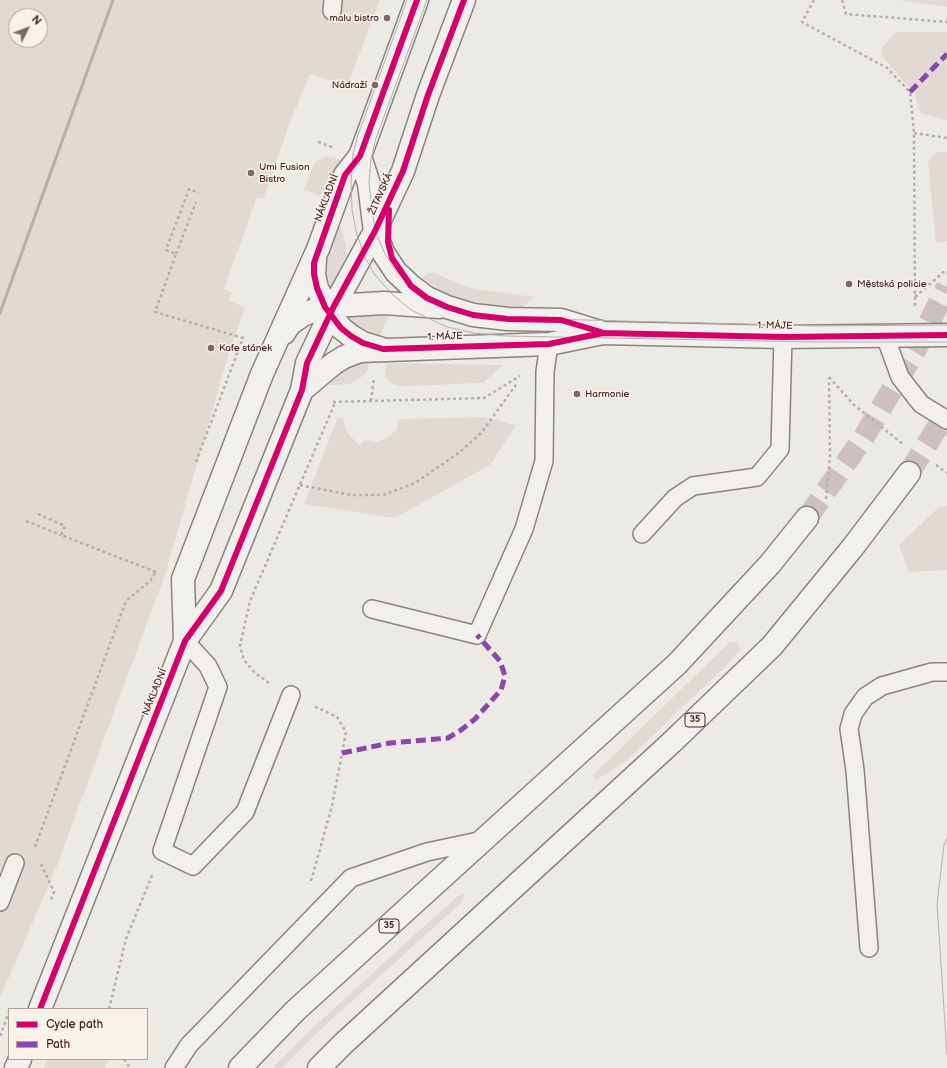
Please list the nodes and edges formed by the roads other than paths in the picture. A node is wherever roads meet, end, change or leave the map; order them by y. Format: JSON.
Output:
{"nodes":[{"id":1,"x":417,"y":0,"type":"edge"},
{"id":2,"x":464,"y":0,"type":"edge"},
{"id":3,"x":360,"y":156,"type":"junction"},
{"id":4,"x":390,"y":200,"type":"junction"},
{"id":5,"x":375,"y":232,"type":"junction"},
{"id":6,"x":318,"y":249,"type":"junction"},
{"id":7,"x":411,"y":286,"type":"junction"},
{"id":8,"x":446,"y":307,"type":"junction"},
{"id":9,"x":330,"y":309,"type":"junction"},
{"id":10,"x":603,"y":333,"type":"junction"},
{"id":11,"x":947,"y":335,"type":"edge"},
{"id":12,"x":885,"y":336,"type":"junction"},
{"id":13,"x":783,"y":337,"type":"junction"},
{"id":14,"x":549,"y":344,"type":"junction"},
{"id":15,"x":275,"y":345,"type":"junction"},
{"id":16,"x":383,"y":349,"type":"junction"},
{"id":17,"x":302,"y":390,"type":"junction"},
{"id":18,"x":947,"y":420,"type":"edge"},
{"id":19,"x":909,"y":473,"type":"tunnel mouth"},
{"id":20,"x":807,"y":518,"type":"tunnel mouth"},
{"id":21,"x":642,"y":534,"type":"dead end"},
{"id":22,"x":372,"y":609,"type":"dead end"},
{"id":23,"x":185,"y":641,"type":"junction"},
{"id":24,"x":947,"y":672,"type":"edge"},
{"id":25,"x":291,"y":695,"type":"road end"},
{"id":26,"x":483,"y":840,"type":"junction"},
{"id":27,"x":15,"y":863,"type":"dead end"},
{"id":28,"x":0,"y":902,"type":"edge"},
{"id":29,"x":869,"y":948,"type":"dead end"},
{"id":30,"x":40,"y":1008,"type":"edge"},
{"id":31,"x":174,"y":1068,"type":"edge"},
{"id":32,"x":240,"y":1068,"type":"edge"},
{"id":33,"x":319,"y":1068,"type":"edge"}],
"edges":[{"from":1,"to":3,"type":"main road"},
{"from":2,"to":4,"type":"main road","name":"ŽITAVSKÁ"},
{"from":3,"to":5,"type":"main road","name":"1. MÁJE"},
{"from":3,"to":6,"type":"main road","name":"NÁKLADNÍ"},
{"from":4,"to":5,"type":"main road","name":"ŽITAVSKÁ"},
{"from":4,"to":7,"type":"main road","name":"1. MÁJE"},
{"from":5,"to":7,"type":"main road","name":"1. MÁJE"},
{"from":5,"to":9,"type":"main road","name":"ŽITAVSKÁ"},
{"from":6,"to":9,"type":"main road","name":"1. MÁJE"},
{"from":6,"to":15,"type":"main road","name":"NÁKLADNÍ"},
{"from":7,"to":8,"type":"main road","name":"1. MÁJE"},
{"from":8,"to":9,"type":"main road","name":"1. MÁJE"},
{"from":8,"to":10,"type":"main road","name":"1. MÁJE"},
{"from":9,"to":15,"type":"main road","name":"1. MÁJE"},
{"from":9,"to":16,"type":"main road","name":"1. MÁJE"},
{"from":9,"to":17,"type":"main road","name":"ŽITAVSKÁ"},
{"from":10,"to":13,"type":"main road","name":"1. MÁJE"},
{"from":10,"to":14,"type":"main road","name":"1. MÁJE"},
{"from":11,"to":12,"type":"main road","name":"1. MÁJE"},
{"from":12,"to":13,"type":"main road","name":"1. MÁJE"},
{"from":12,"to":18,"type":"lane"},
{"from":13,"to":21,"type":"lane"},
{"from":14,"to":16,"type":"main road","name":"1. MÁJE"},
{"from":14,"to":22,"type":"lane"},
{"from":15,"to":23,"type":"main road","name":"NÁKLADNÍ"},
{"from":16,"to":17,"type":"main road","name":"1. MÁJE"},
{"from":17,"to":23,"type":"main road","name":"NÁKLADNÍ"},
{"from":19,"to":33,"type":"main road","number":"35"},
{"from":20,"to":26,"type":"main road","number":"35"},
{"from":23,"to":25,"type":"lane"},
{"from":23,"to":30,"type":"main road","name":"NÁKLADNÍ"},
{"from":24,"to":29,"type":"lane"},
{"from":26,"to":31,"type":"lane"},
{"from":26,"to":32,"type":"main road","number":"35"},
{"from":27,"to":28,"type":"lane"}]}
